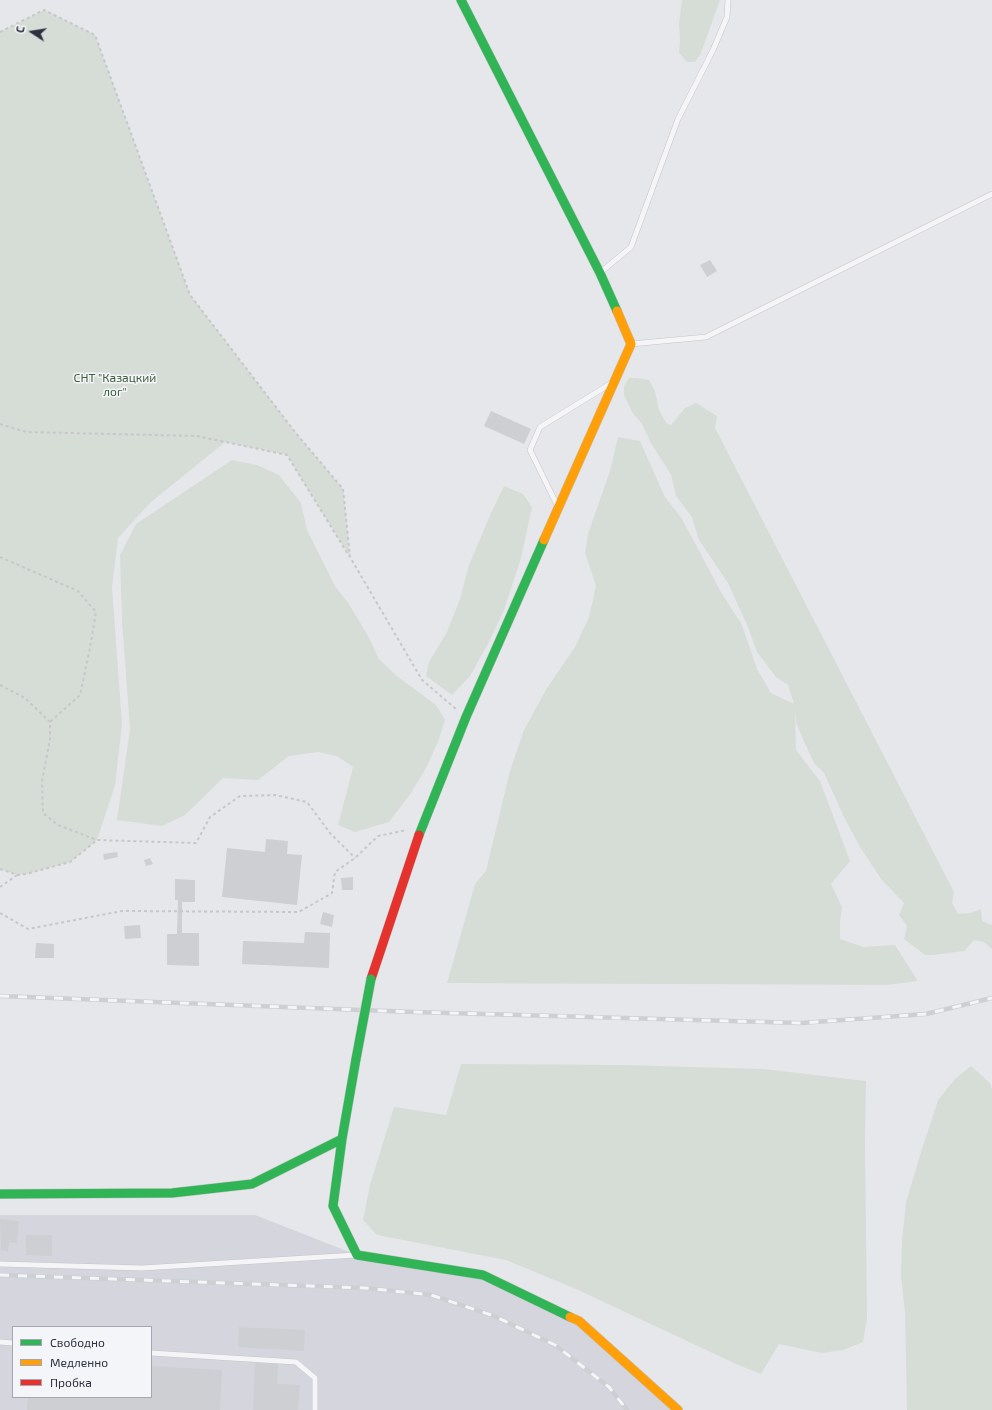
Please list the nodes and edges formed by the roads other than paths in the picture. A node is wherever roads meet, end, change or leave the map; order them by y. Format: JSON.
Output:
{"nodes":[{"id":1,"x":461,"y":0,"type":"edge"},
{"id":2,"x":728,"y":0,"type":"edge"},
{"id":3,"x":992,"y":194,"type":"edge"},
{"id":4,"x":600,"y":273,"type":"junction"},
{"id":5,"x":631,"y":344,"type":"junction"},
{"id":6,"x":614,"y":382,"type":"junction"},
{"id":7,"x":559,"y":508,"type":"junction"},
{"id":8,"x":342,"y":1139,"type":"junction"},
{"id":9,"x":0,"y":1194,"type":"edge"},
{"id":10,"x":357,"y":1255,"type":"junction"},
{"id":11,"x":0,"y":1264,"type":"edge"},
{"id":12,"x":0,"y":1342,"type":"edge"},
{"id":13,"x":12,"y":1343,"type":"edge"},
{"id":14,"x":152,"y":1352,"type":"edge"},
{"id":15,"x":315,"y":1410,"type":"edge"},
{"id":16,"x":678,"y":1410,"type":"edge"}],
"edges":[{"from":1,"to":4,"type":"street"},
{"from":2,"to":4,"type":"lane"},
{"from":3,"to":5,"type":"lane"},
{"from":4,"to":5,"type":"street"},
{"from":5,"to":6,"type":"street"},
{"from":6,"to":7,"type":"street"},
{"from":6,"to":7,"type":"lane"},
{"from":7,"to":8,"type":"street","bridge":true},
{"from":8,"to":9,"type":"street"},
{"from":8,"to":10,"type":"street"},
{"from":10,"to":11,"type":"lane"},
{"from":10,"to":16,"type":"street"},
{"from":12,"to":13,"type":"lane"},
{"from":14,"to":15,"type":"lane"}]}
